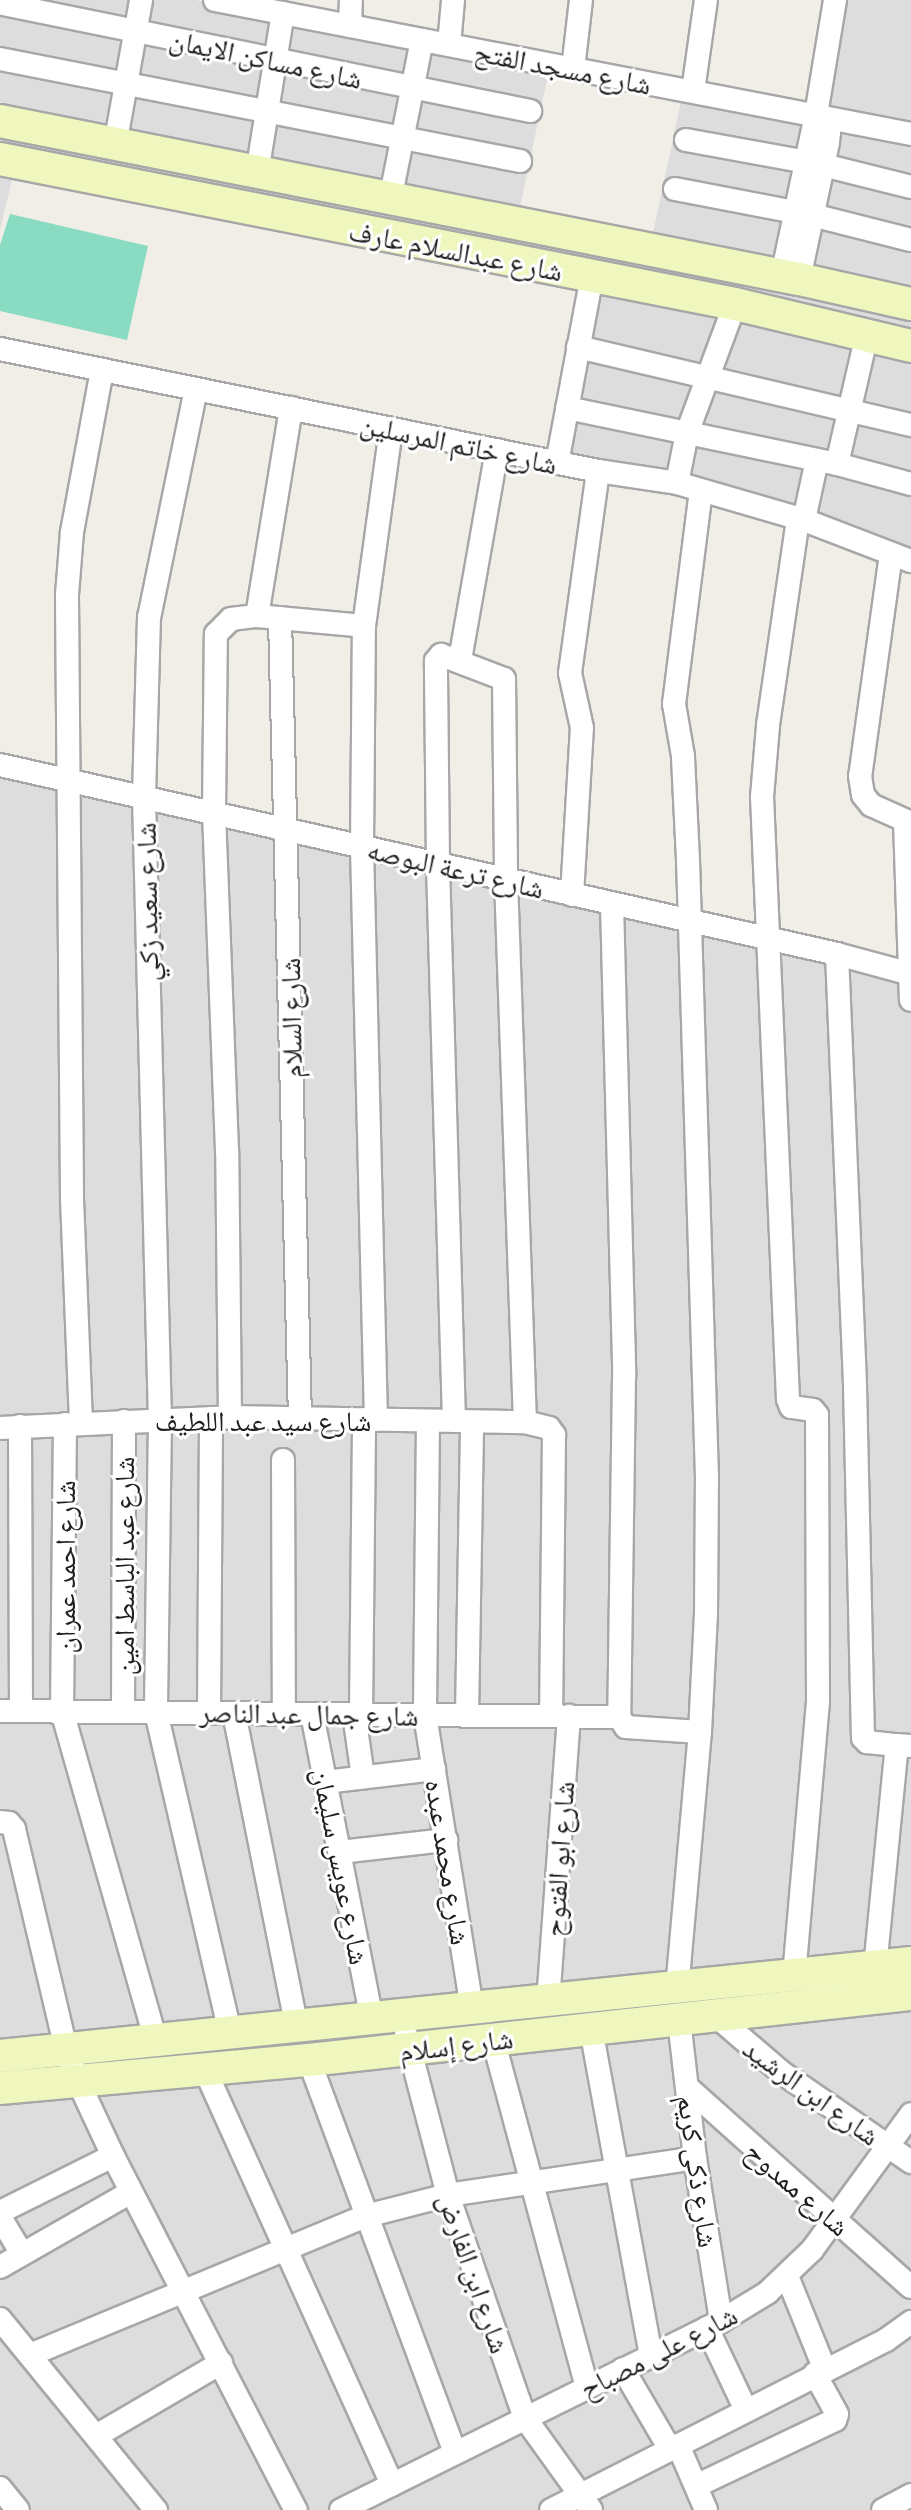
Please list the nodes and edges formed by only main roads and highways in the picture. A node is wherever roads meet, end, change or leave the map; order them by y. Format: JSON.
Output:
{"nodes":[{"id":1,"x":0,"y":121,"type":"edge"},
{"id":2,"x":0,"y":159,"type":"edge"},
{"id":3,"x":249,"y":172,"type":"junction"},
{"id":4,"x":290,"y":179,"type":"junction"},
{"id":5,"x":240,"y":209,"type":"junction"},
{"id":6,"x":285,"y":217,"type":"junction"},
{"id":7,"x":911,"y":304,"type":"edge"},
{"id":8,"x":911,"y":346,"type":"edge"},
{"id":9,"x":911,"y":1963,"type":"edge"},
{"id":10,"x":911,"y":1994,"type":"edge"},
{"id":11,"x":678,"y":2005,"type":"junction"},
{"id":12,"x":0,"y":2056,"type":"edge"},
{"id":13,"x":0,"y":2088,"type":"edge"}],
"edges":[{"from":1,"to":3,"type":"main road","name":"شارع عبدالسلام عارف"},
{"from":2,"to":5,"type":"main road","name":"شارع عبدالسلام عارف"},
{"from":3,"to":4,"type":"main road","name":"شارع عبدالسلام عارف"},
{"from":3,"to":5,"type":"main road"},
{"from":4,"to":6,"type":"main road"},
{"from":4,"to":7,"type":"main road","name":"شارع عبدالسلام عارف"},
{"from":5,"to":6,"type":"main road","name":"شارع عبدالسلام عارف"},
{"from":6,"to":8,"type":"main road","name":"شارع عبدالسلام عارف"},
{"from":9,"to":11,"type":"main road","name":"شارع إسلام"},
{"from":10,"to":11,"type":"main road","name":"شارع إسلام"},
{"from":11,"to":12,"type":"main road","name":"شارع إسلام"},
{"from":11,"to":13,"type":"main road","name":"شارع إسلام"}]}
